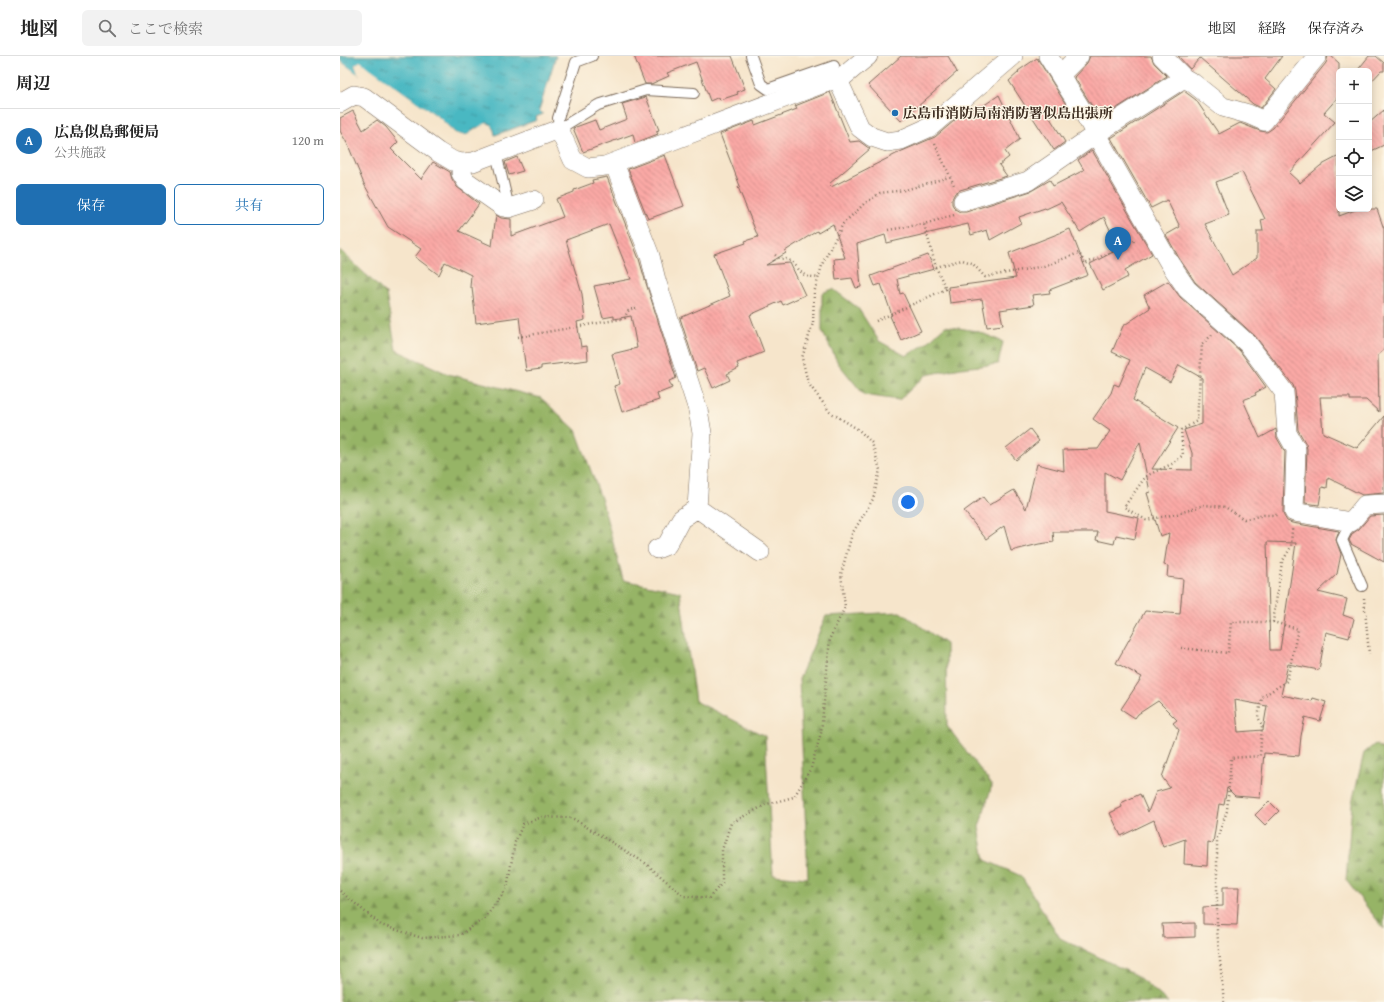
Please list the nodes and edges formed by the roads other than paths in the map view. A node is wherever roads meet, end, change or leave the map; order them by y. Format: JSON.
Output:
{"nodes":[{"id":1,"x":592,"y":56,"type":"edge"},
{"id":2,"x":751,"y":56,"type":"edge"},
{"id":3,"x":868,"y":56,"type":"edge"},
{"id":4,"x":1013,"y":56,"type":"edge"},
{"id":5,"x":1048,"y":56,"type":"edge"},
{"id":6,"x":1079,"y":56,"type":"edge"},
{"id":7,"x":1162,"y":56,"type":"edge"},
{"id":8,"x":1318,"y":56,"type":"edge"},
{"id":9,"x":836,"y":73,"type":"junction"},
{"id":10,"x":1060,"y":75,"type":"junction"},
{"id":11,"x":1184,"y":78,"type":"junction"},
{"id":12,"x":694,"y":93,"type":"dead end"},
{"id":13,"x":340,"y":103,"type":"edge"},
{"id":14,"x":559,"y":129,"type":"junction"},
{"id":15,"x":1096,"y":134,"type":"junction"},
{"id":16,"x":496,"y":153,"type":"junction"},
{"id":17,"x":462,"y":163,"type":"junction"},
{"id":18,"x":614,"y":163,"type":"junction"},
{"id":19,"x":534,"y":200,"type":"dead end"},
{"id":20,"x":964,"y":201,"type":"road end"},
{"id":21,"x":509,"y":208,"type":"junction"},
{"id":22,"x":1384,"y":504,"type":"edge"},
{"id":23,"x":696,"y":508,"type":"junction"},
{"id":24,"x":1351,"y":522,"type":"junction"},
{"id":25,"x":657,"y":549,"type":"dead end"},
{"id":26,"x":760,"y":552,"type":"dead end"},
{"id":27,"x":1362,"y":586,"type":"road end"}],
"edges":[{"from":1,"to":14,"type":"lane"},
{"from":2,"to":9,"type":"lane"},
{"from":3,"to":9,"type":"street"},
{"from":4,"to":9,"type":"street"},
{"from":5,"to":10,"type":"street"},
{"from":6,"to":10,"type":"street"},
{"from":7,"to":11,"type":"street"},
{"from":8,"to":11,"type":"street"},
{"from":9,"to":18,"type":"street"},
{"from":10,"to":15,"type":"street"},
{"from":11,"to":15,"type":"street"},
{"from":12,"to":14,"type":"lane"},
{"from":13,"to":17,"type":"street"},
{"from":14,"to":16,"type":"street"},
{"from":14,"to":18,"type":"street"},
{"from":15,"to":20,"type":"street"},
{"from":15,"to":24,"type":"street"},
{"from":16,"to":17,"type":"street"},
{"from":16,"to":21,"type":"lane"},
{"from":17,"to":21,"type":"street"},
{"from":18,"to":23,"type":"street"},
{"from":19,"to":21,"type":"street"},
{"from":22,"to":24,"type":"street"},
{"from":23,"to":25,"type":"street"},
{"from":23,"to":26,"type":"street"},
{"from":24,"to":27,"type":"lane"}]}
